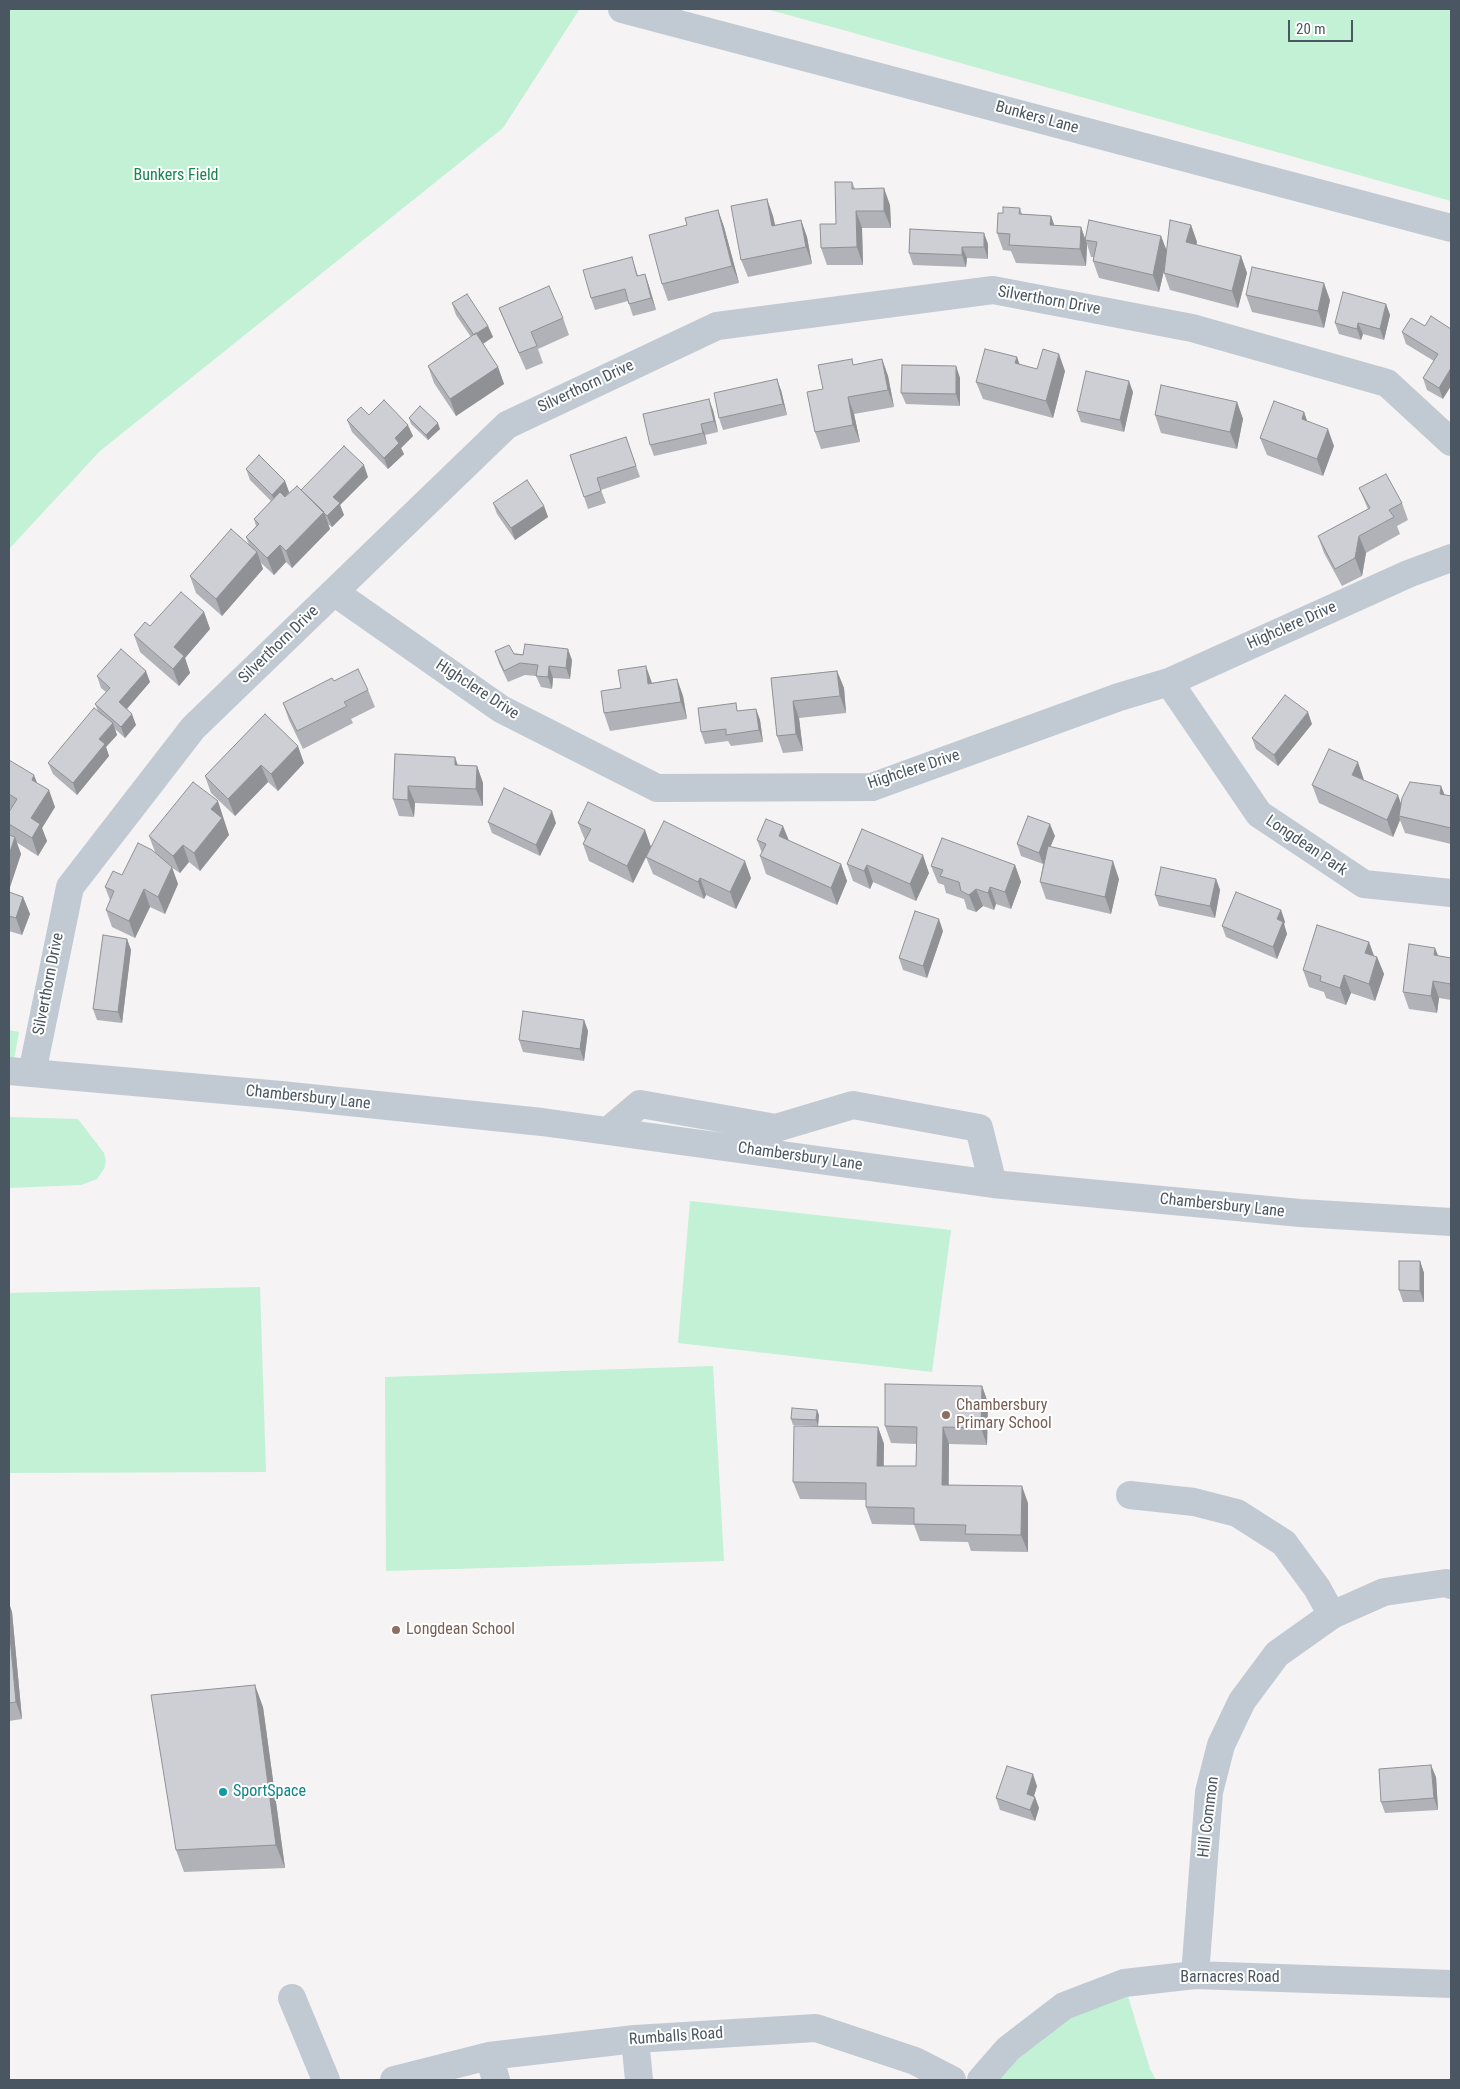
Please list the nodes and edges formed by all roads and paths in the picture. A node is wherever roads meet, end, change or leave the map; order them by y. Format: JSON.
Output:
{"nodes":[{"id":1,"x":622,"y":9,"type":"edge"},
{"id":2,"x":1451,"y":228,"type":"edge"},
{"id":3,"x":1451,"y":442,"type":"edge"},
{"id":4,"x":1451,"y":558,"type":"edge"},
{"id":5,"x":334,"y":592,"type":"junction"},
{"id":6,"x":1168,"y":682,"type":"junction"},
{"id":7,"x":1451,"y":893,"type":"edge"},
{"id":8,"x":20,"y":1072,"type":"edge"},
{"id":9,"x":608,"y":1131,"type":"junction"},
{"id":10,"x":993,"y":1184,"type":"junction"},
{"id":11,"x":1451,"y":1222,"type":"edge"},
{"id":12,"x":1130,"y":1495,"type":"dead end"},
{"id":13,"x":1451,"y":1585,"type":"edge"},
{"id":14,"x":1332,"y":1615,"type":"junction"},
{"id":15,"x":1195,"y":1975,"type":"junction"},
{"id":16,"x":1451,"y":1984,"type":"edge"},
{"id":17,"x":292,"y":1998,"type":"dead end"},
{"id":18,"x":635,"y":2039,"type":"junction"},
{"id":19,"x":493,"y":2068,"type":"edge"},
{"id":20,"x":326,"y":2080,"type":"edge"},
{"id":21,"x":394,"y":2080,"type":"edge"},
{"id":22,"x":639,"y":2080,"type":"edge"},
{"id":23,"x":952,"y":2080,"type":"edge"},
{"id":24,"x":981,"y":2080,"type":"edge"}],
"edges":[{"from":1,"to":2,"type":"street","name":"Bunkers Lane"},
{"from":3,"to":5,"type":"street","name":"Silverthorn Drive"},
{"from":4,"to":6,"type":"street","name":"Highclere Drive"},
{"from":5,"to":6,"type":"street","name":"Highclere Drive"},
{"from":5,"to":8,"type":"street","name":"Silverthorn Drive"},
{"from":6,"to":7,"type":"street","name":"Longdean Park"},
{"from":8,"to":9,"type":"street","name":"Chambersbury Lane"},
{"from":9,"to":10,"type":"street","name":"Chambersbury Lane"},
{"from":9,"to":10,"type":"street","name":"Chambersbury Lane"},
{"from":10,"to":11,"type":"street","name":"Chambersbury Lane"},
{"from":12,"to":14,"type":"street"},
{"from":13,"to":14,"type":"street","name":"Hill Common"},
{"from":14,"to":15,"type":"street","name":"Hill Common"},
{"from":15,"to":16,"type":"street","name":"Barnacres Road"},
{"from":15,"to":24,"type":"street","name":"Barnacres Road"},
{"from":17,"to":20,"type":"street"},
{"from":18,"to":19,"type":"street","name":"Rumballs Road"},
{"from":18,"to":22,"type":"street"},
{"from":18,"to":23,"type":"street","name":"Rumballs Road"},
{"from":19,"to":21,"type":"street","name":"Rumballs Road"}]}
